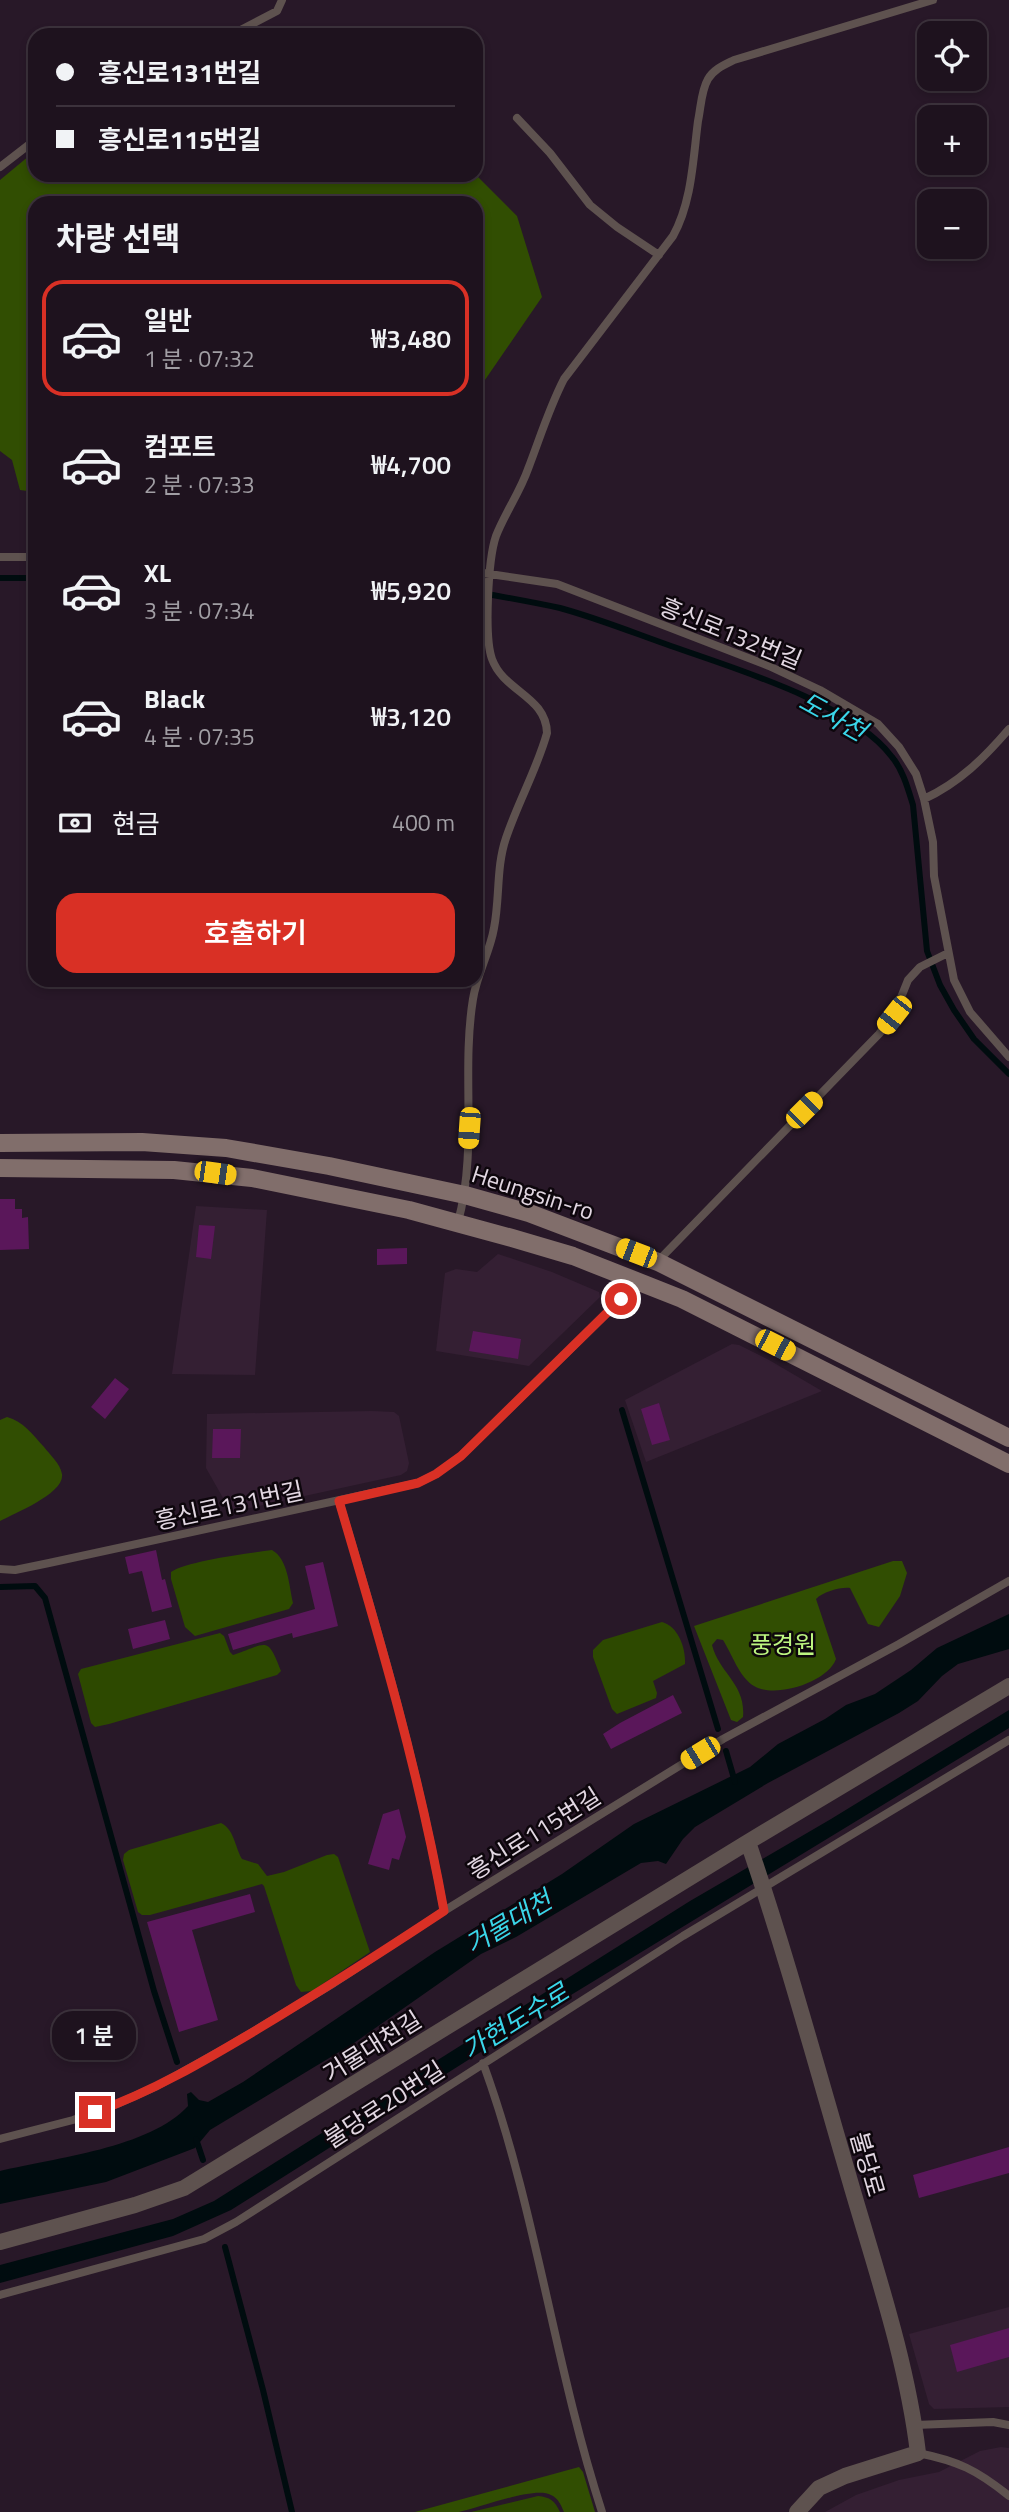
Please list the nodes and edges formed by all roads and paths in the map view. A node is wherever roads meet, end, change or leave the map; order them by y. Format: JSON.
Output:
{"nodes":[{"id":1,"x":282,"y":0,"type":"edge"},
{"id":2,"x":933,"y":0,"type":"edge"},
{"id":3,"x":244,"y":28,"type":"edge"},
{"id":4,"x":517,"y":118,"type":"dead end"},
{"id":5,"x":28,"y":145,"type":"edge"},
{"id":6,"x":0,"y":167,"type":"edge"},
{"id":7,"x":659,"y":255,"type":"junction"},
{"id":8,"x":0,"y":557,"type":"edge"},
{"id":9,"x":28,"y":557,"type":"edge"},
{"id":10,"x":483,"y":574,"type":"edge"},
{"id":11,"x":490,"y":575,"type":"junction"},
{"id":12,"x":1009,"y":729,"type":"edge"},
{"id":13,"x":924,"y":799,"type":"junction"},
{"id":14,"x":943,"y":955,"type":"junction"},
{"id":15,"x":483,"y":966,"type":"edge"},
{"id":16,"x":476,"y":987,"type":"edge"},
{"id":17,"x":1009,"y":1057,"type":"edge"},
{"id":18,"x":0,"y":1143,"type":"edge"},
{"id":19,"x":0,"y":1168,"type":"edge"},
{"id":20,"x":465,"y":1195,"type":"junction"},
{"id":21,"x":457,"y":1223,"type":"junction"},
{"id":22,"x":658,"y":1262,"type":"junction"},
{"id":23,"x":640,"y":1281,"type":"junction"},
{"id":24,"x":1009,"y":1438,"type":"edge"},
{"id":25,"x":1009,"y":1464,"type":"edge"},
{"id":26,"x":339,"y":1501,"type":"junction"},
{"id":27,"x":0,"y":1569,"type":"edge"},
{"id":28,"x":1009,"y":1581,"type":"edge"},
{"id":29,"x":1009,"y":1686,"type":"edge"},
{"id":30,"x":1009,"y":1740,"type":"edge"},
{"id":31,"x":748,"y":1842,"type":"junction"},
{"id":32,"x":764,"y":1889,"type":"junction"},
{"id":33,"x":444,"y":1911,"type":"junction"},
{"id":34,"x":483,"y":2063,"type":"junction"},
{"id":35,"x":0,"y":2139,"type":"edge"},
{"id":36,"x":0,"y":2242,"type":"edge"},
{"id":37,"x":0,"y":2295,"type":"edge"},
{"id":38,"x":915,"y":2424,"type":"junction"},
{"id":39,"x":1009,"y":2425,"type":"edge"},
{"id":40,"x":918,"y":2453,"type":"junction"},
{"id":41,"x":1009,"y":2497,"type":"edge"},
{"id":42,"x":602,"y":2512,"type":"edge"},
{"id":43,"x":797,"y":2512,"type":"edge"}],
"edges":[{"from":1,"to":3,"type":"lane"},
{"from":2,"to":7,"type":"lane"},
{"from":4,"to":7,"type":"lane"},
{"from":5,"to":6,"type":"lane"},
{"from":7,"to":11,"type":"lane"},
{"from":8,"to":9,"type":"lane"},
{"from":10,"to":11,"type":"lane","name":"흥신로132번길"},
{"from":11,"to":13,"type":"lane","name":"흥신로132번길"},
{"from":11,"to":15,"type":"lane"},
{"from":12,"to":13,"type":"lane"},
{"from":13,"to":14,"type":"lane","name":"흥신로132번길"},
{"from":14,"to":17,"type":"lane","name":"흥신로132번길"},
{"from":14,"to":22,"type":"lane"},
{"from":16,"to":20,"type":"lane"},
{"from":18,"to":20,"type":"main road","name":"Heungsin-ro"},
{"from":19,"to":21,"type":"main road","name":"Heungsin-ro"},
{"from":20,"to":21,"type":"lane"},
{"from":20,"to":22,"type":"main road","name":"Heungsin-ro"},
{"from":21,"to":23,"type":"main road","name":"Heungsin-ro"},
{"from":22,"to":24,"type":"main road","name":"Heungsin-ro"},
{"from":23,"to":25,"type":"main road","name":"Heungsin-ro"},
{"from":23,"to":26,"type":"lane","name":"흥신로131번길"},
{"from":26,"to":27,"type":"lane","name":"흥신로131번길"},
{"from":26,"to":33,"type":"lane"},
{"from":28,"to":33,"type":"lane","name":"흥신로115번길"},
{"from":29,"to":31,"type":"street"},
{"from":30,"to":32,"type":"lane","name":"불당로20번길"},
{"from":31,"to":32,"type":"street","name":"불당로"},
{"from":31,"to":36,"type":"street","name":"거물대천길"},
{"from":32,"to":34,"type":"lane","name":"불당로20번길"},
{"from":32,"to":38,"type":"street","name":"불당로"},
{"from":33,"to":35,"type":"lane","name":"흥신로115번길"},
{"from":34,"to":37,"type":"lane","name":"불당로20번길"},
{"from":34,"to":42,"type":"lane"},
{"from":38,"to":39,"type":"lane"},
{"from":38,"to":40,"type":"street","name":"불당로"},
{"from":40,"to":41,"type":"lane"},
{"from":40,"to":43,"type":"street"}]}
